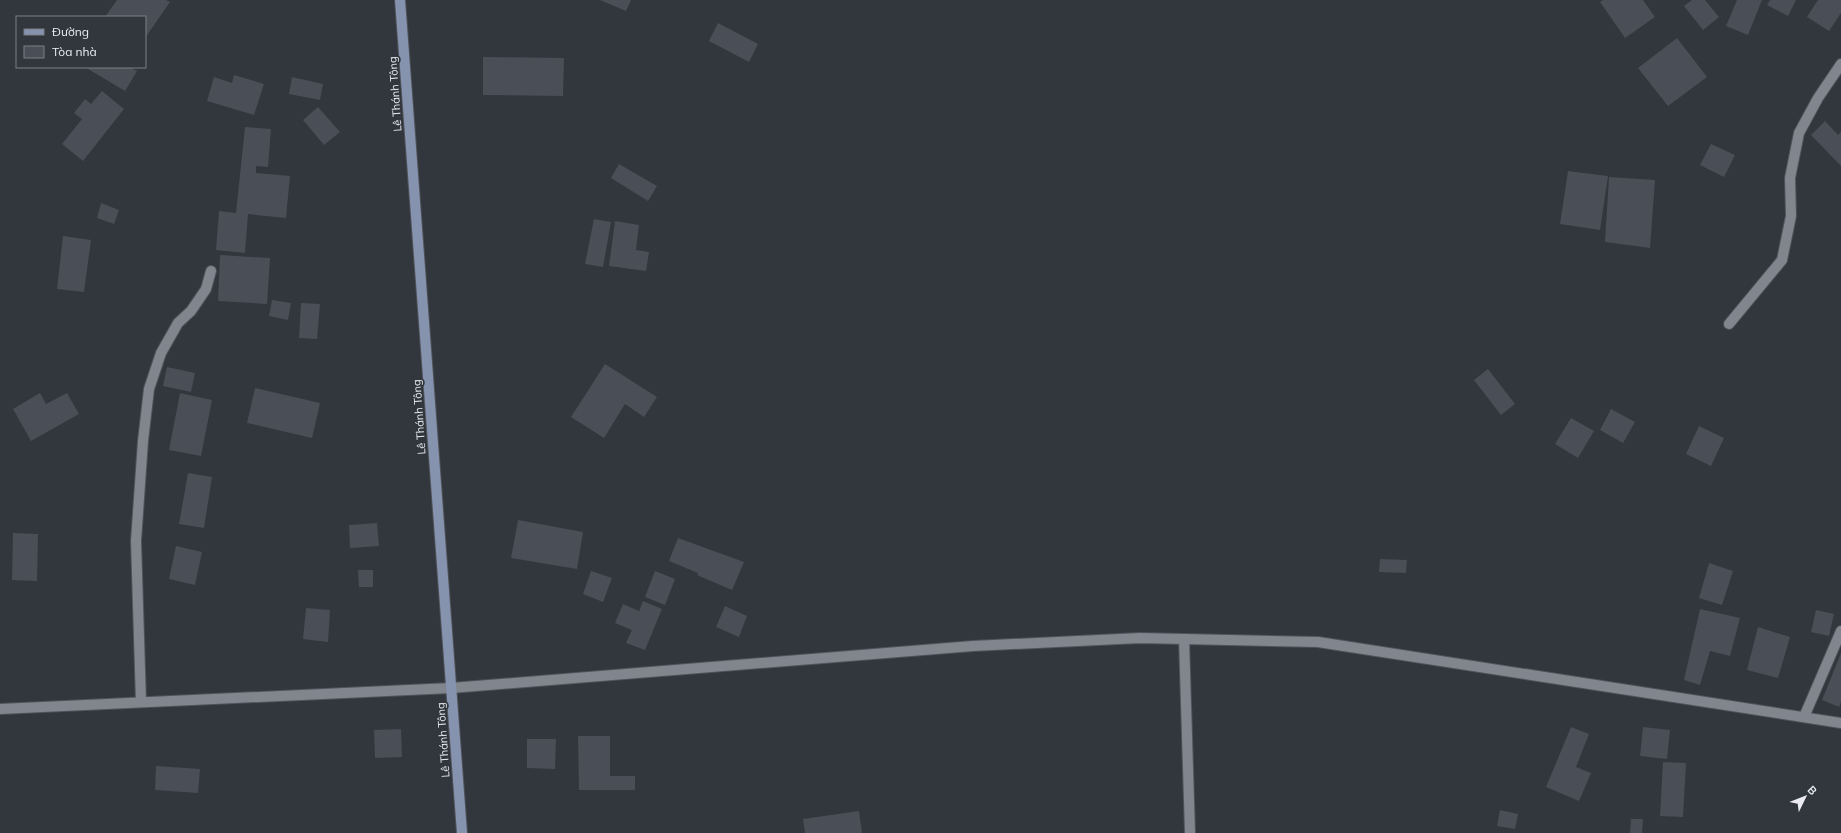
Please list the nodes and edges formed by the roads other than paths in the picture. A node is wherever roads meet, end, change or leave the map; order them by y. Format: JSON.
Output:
{"nodes":[{"id":1,"x":400,"y":0,"type":"edge"},
{"id":2,"x":1841,"y":64,"type":"edge"},
{"id":3,"x":212,"y":271,"type":"dead end"},
{"id":4,"x":1728,"y":324,"type":"dead end"},
{"id":5,"x":1841,"y":631,"type":"edge"},
{"id":6,"x":1184,"y":639,"type":"junction"},
{"id":7,"x":451,"y":688,"type":"junction"},
{"id":8,"x":141,"y":702,"type":"junction"},
{"id":9,"x":0,"y":709,"type":"edge"},
{"id":10,"x":1804,"y":717,"type":"junction"},
{"id":11,"x":1841,"y":723,"type":"edge"},
{"id":12,"x":462,"y":833,"type":"edge"},
{"id":13,"x":1190,"y":833,"type":"edge"}],
"edges":[{"from":1,"to":7,"type":"street","name":"Lê Thánh Tông"},
{"from":2,"to":4,"type":"street"},
{"from":3,"to":8,"type":"street"},
{"from":5,"to":10,"type":"street"},
{"from":6,"to":7,"type":"street"},
{"from":6,"to":10,"type":"street"},
{"from":6,"to":13,"type":"street"},
{"from":7,"to":8,"type":"street"},
{"from":7,"to":12,"type":"street","name":"Lê Thánh Tông"},
{"from":8,"to":9,"type":"street"},
{"from":10,"to":11,"type":"street"}]}
